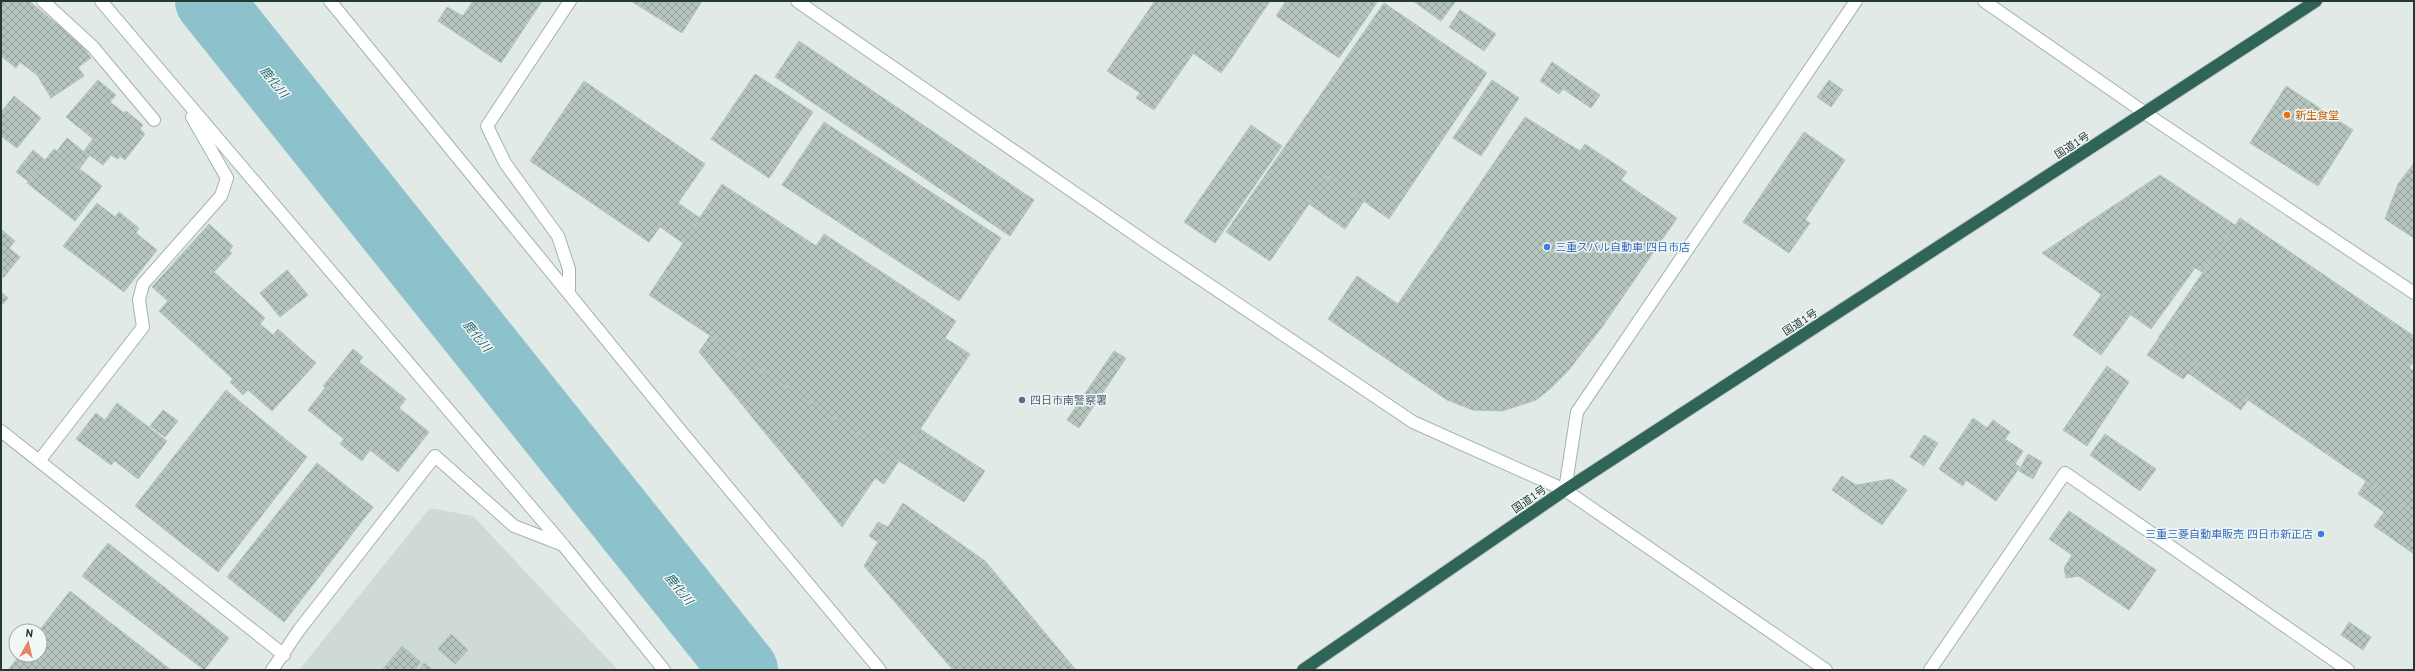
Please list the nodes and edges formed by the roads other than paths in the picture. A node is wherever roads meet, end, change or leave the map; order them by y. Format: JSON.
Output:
{"nodes":[{"id":1,"x":43,"y":1,"type":"edge"},
{"id":2,"x":101,"y":1,"type":"edge"},
{"id":3,"x":330,"y":1,"type":"edge"},
{"id":4,"x":570,"y":1,"type":"edge"},
{"id":5,"x":797,"y":1,"type":"edge"},
{"id":6,"x":1856,"y":1,"type":"edge"},
{"id":7,"x":1984,"y":1,"type":"edge"},
{"id":8,"x":2316,"y":1,"type":"edge"},
{"id":9,"x":178,"y":91,"type":"junction"},
{"id":10,"x":2145,"y":113,"type":"junction"},
{"id":11,"x":154,"y":120,"type":"dead end"},
{"id":12,"x":2414,"y":293,"type":"edge"},
{"id":13,"x":569,"y":294,"type":"junction"},
{"id":14,"x":1,"y":431,"type":"edge"},
{"id":15,"x":39,"y":461,"type":"junction"},
{"id":16,"x":1565,"y":490,"type":"junction"},
{"id":17,"x":564,"y":546,"type":"junction"},
{"id":18,"x":284,"y":655,"type":"junction"},
{"id":19,"x":272,"y":670,"type":"edge"},
{"id":20,"x":664,"y":670,"type":"edge"},
{"id":21,"x":880,"y":670,"type":"edge"},
{"id":22,"x":1303,"y":670,"type":"edge"},
{"id":23,"x":1826,"y":670,"type":"edge"},
{"id":24,"x":1930,"y":670,"type":"edge"},
{"id":25,"x":2348,"y":670,"type":"edge"}],
"edges":[{"from":1,"to":11,"type":"street"},
{"from":2,"to":9,"type":"street"},
{"from":3,"to":13,"type":"street"},
{"from":4,"to":13,"type":"street"},
{"from":5,"to":16,"type":"street"},
{"from":6,"to":16,"type":"street"},
{"from":7,"to":10,"type":"street"},
{"from":8,"to":10,"type":"highway","name":"国道1号"},
{"from":9,"to":15,"type":"street"},
{"from":9,"to":17,"type":"street"},
{"from":10,"to":12,"type":"street"},
{"from":10,"to":16,"type":"highway","name":"国道1号"},
{"from":13,"to":21,"type":"street"},
{"from":14,"to":15,"type":"street"},
{"from":15,"to":18,"type":"street"},
{"from":16,"to":22,"type":"highway","name":"国道1号"},
{"from":16,"to":23,"type":"street"},
{"from":17,"to":18,"type":"street"},
{"from":17,"to":20,"type":"street"},
{"from":18,"to":19,"type":"street"},
{"from":24,"to":25,"type":"street"}]}
